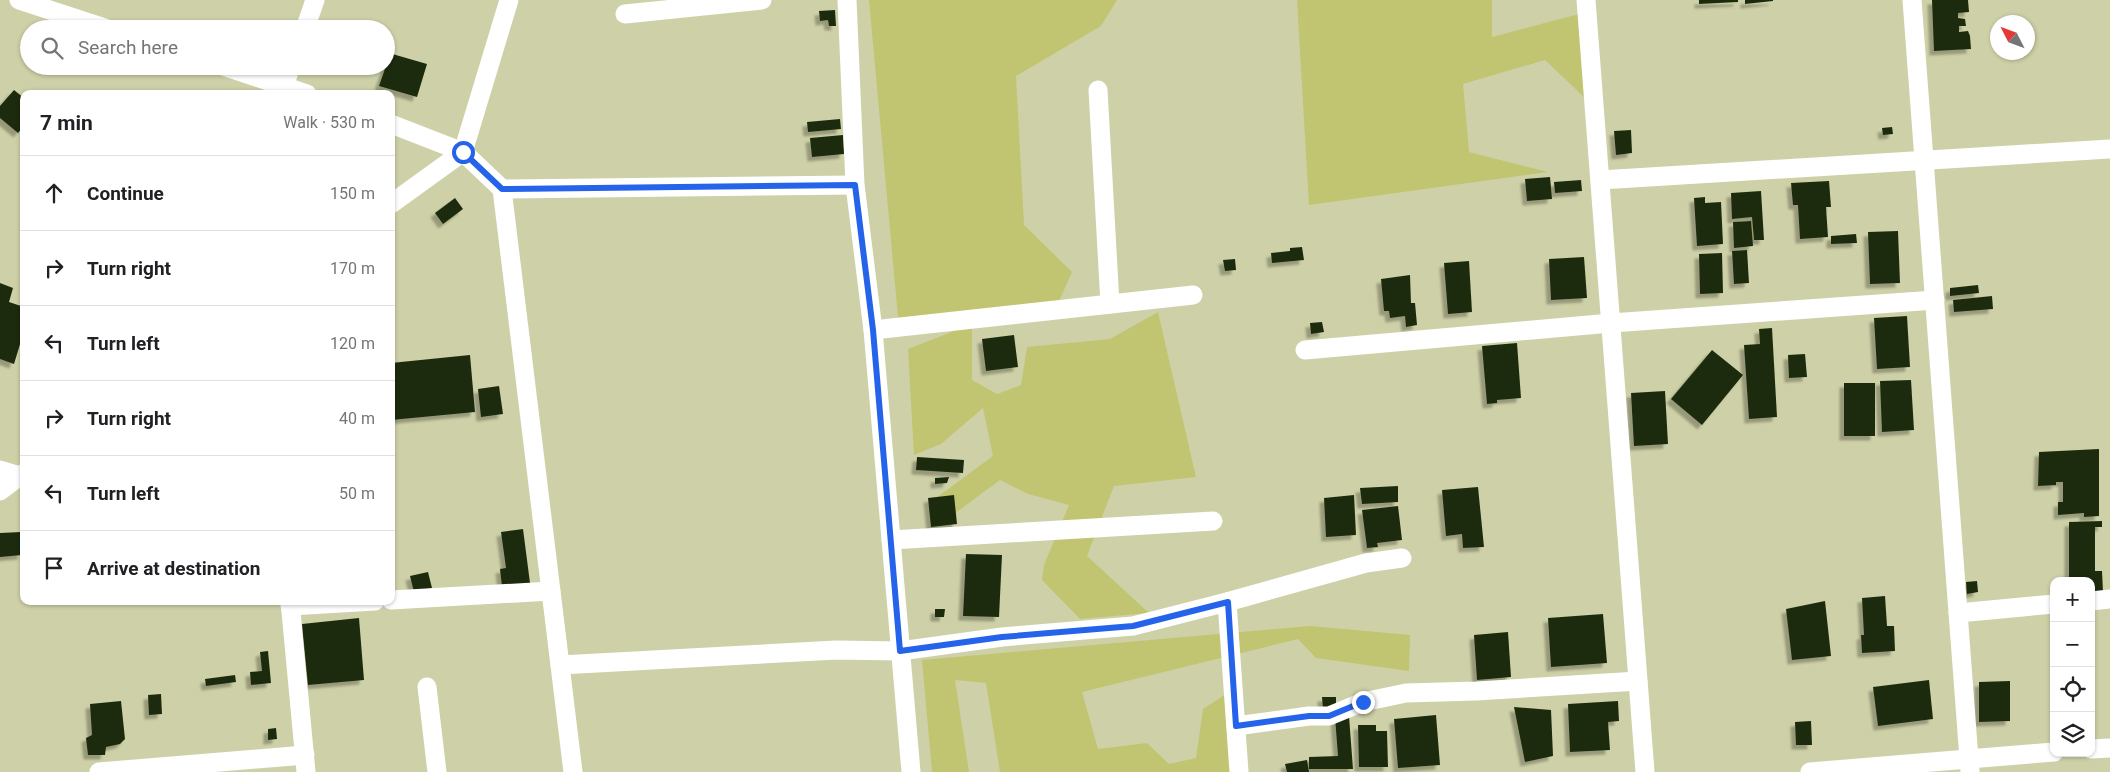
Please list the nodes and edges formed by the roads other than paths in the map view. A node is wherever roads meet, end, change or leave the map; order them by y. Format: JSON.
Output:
{"nodes":[{"id":1,"x":19,"y":0,"type":"edge"},
{"id":2,"x":315,"y":0,"type":"edge"},
{"id":3,"x":509,"y":0,"type":"edge"},
{"id":4,"x":762,"y":0,"type":"edge"},
{"id":5,"x":847,"y":0,"type":"edge"},
{"id":6,"x":1586,"y":0,"type":"edge"},
{"id":7,"x":1912,"y":0,"type":"edge"},
{"id":8,"x":625,"y":14,"type":"dead end"},
{"id":9,"x":80,"y":20,"type":"edge"},
{"id":10,"x":307,"y":20,"type":"edge"},
{"id":11,"x":250,"y":75,"type":"edge"},
{"id":12,"x":288,"y":75,"type":"edge"},
{"id":13,"x":284,"y":86,"type":"junction"},
{"id":14,"x":296,"y":90,"type":"edge"},
{"id":15,"x":1098,"y":90,"type":"dead end"},
{"id":16,"x":395,"y":126,"type":"edge"},
{"id":17,"x":2110,"y":149,"type":"edge"},
{"id":18,"x":463,"y":152,"type":"junction"},
{"id":19,"x":1924,"y":160,"type":"junction"},
{"id":20,"x":1600,"y":180,"type":"junction"},
{"id":21,"x":855,"y":185,"type":"junction"},
{"id":22,"x":502,"y":189,"type":"junction"},
{"id":23,"x":395,"y":201,"type":"edge"},
{"id":24,"x":1193,"y":295,"type":"dead end"},
{"id":25,"x":1934,"y":300,"type":"junction"},
{"id":26,"x":1110,"y":304,"type":"junction"},
{"id":27,"x":1610,"y":323,"type":"junction"},
{"id":28,"x":873,"y":330,"type":"junction"},
{"id":29,"x":1305,"y":350,"type":"dead end"},
{"id":30,"x":0,"y":470,"type":"edge"},
{"id":31,"x":20,"y":475,"type":"edge"},
{"id":32,"x":20,"y":476,"type":"edge"},
{"id":33,"x":0,"y":491,"type":"edge"},
{"id":34,"x":1213,"y":521,"type":"dead end"},
{"id":35,"x":891,"y":540,"type":"junction"},
{"id":36,"x":1402,"y":558,"type":"dead end"},
{"id":37,"x":551,"y":591,"type":"junction"},
{"id":38,"x":2110,"y":599,"type":"edge"},
{"id":39,"x":395,"y":600,"type":"edge"},
{"id":40,"x":2095,"y":600,"type":"edge"},
{"id":41,"x":1228,"y":602,"type":"junction"},
{"id":42,"x":2050,"y":604,"type":"edge"},
{"id":43,"x":290,"y":605,"type":"edge"},
{"id":44,"x":1958,"y":612,"type":"junction"},
{"id":45,"x":900,"y":651,"type":"junction"},
{"id":46,"x":560,"y":665,"type":"junction"},
{"id":47,"x":1638,"y":680,"type":"junction"},
{"id":48,"x":427,"y":687,"type":"dead end"},
{"id":49,"x":1236,"y":726,"type":"junction"},
{"id":50,"x":2110,"y":748,"type":"edge"},
{"id":51,"x":2095,"y":749,"type":"edge"},
{"id":52,"x":2050,"y":753,"type":"edge"},
{"id":53,"x":305,"y":763,"type":"edge"},
{"id":54,"x":1969,"y":765,"type":"edge"},
{"id":55,"x":99,"y":772,"type":"edge"},
{"id":56,"x":437,"y":772,"type":"edge"},
{"id":57,"x":573,"y":772,"type":"edge"},
{"id":58,"x":911,"y":772,"type":"edge"},
{"id":59,"x":1239,"y":772,"type":"edge"},
{"id":60,"x":1645,"y":772,"type":"edge"},
{"id":61,"x":1810,"y":772,"type":"edge"}],
"edges":[{"from":1,"to":9,"type":"street"},
{"from":2,"to":10,"type":"street"},
{"from":3,"to":18,"type":"street"},
{"from":4,"to":8,"type":"street"},
{"from":5,"to":21,"type":"street"},
{"from":6,"to":20,"type":"street"},
{"from":7,"to":19,"type":"street"},
{"from":11,"to":13,"type":"street"},
{"from":12,"to":13,"type":"street"},
{"from":13,"to":14,"type":"street"},
{"from":15,"to":26,"type":"street"},
{"from":16,"to":18,"type":"street"},
{"from":17,"to":19,"type":"street"},
{"from":18,"to":22,"type":"street"},
{"from":18,"to":23,"type":"street"},
{"from":19,"to":20,"type":"street"},
{"from":19,"to":25,"type":"street"},
{"from":20,"to":27,"type":"street"},
{"from":21,"to":22,"type":"street"},
{"from":21,"to":28,"type":"street"},
{"from":22,"to":37,"type":"street"},
{"from":24,"to":26,"type":"street"},
{"from":25,"to":27,"type":"street"},
{"from":25,"to":44,"type":"street"},
{"from":26,"to":28,"type":"street"},
{"from":27,"to":29,"type":"street"},
{"from":27,"to":47,"type":"street"},
{"from":28,"to":35,"type":"street"},
{"from":30,"to":31,"type":"street"},
{"from":32,"to":33,"type":"street"},
{"from":34,"to":35,"type":"street"},
{"from":35,"to":45,"type":"street"},
{"from":36,"to":41,"type":"street"},
{"from":37,"to":39,"type":"street"},
{"from":37,"to":46,"type":"street"},
{"from":38,"to":40,"type":"street"},
{"from":41,"to":45,"type":"street"},
{"from":41,"to":49,"type":"street"},
{"from":42,"to":44,"type":"street"},
{"from":43,"to":53,"type":"street"},
{"from":44,"to":54,"type":"street"},
{"from":45,"to":46,"type":"street"},
{"from":45,"to":58,"type":"street"},
{"from":46,"to":57,"type":"street"},
{"from":47,"to":49,"type":"street"},
{"from":47,"to":60,"type":"street"},
{"from":48,"to":56,"type":"street"},
{"from":49,"to":59,"type":"street"},
{"from":50,"to":51,"type":"street"},
{"from":52,"to":54,"type":"street"},
{"from":53,"to":55,"type":"street"},
{"from":54,"to":61,"type":"street"}]}
